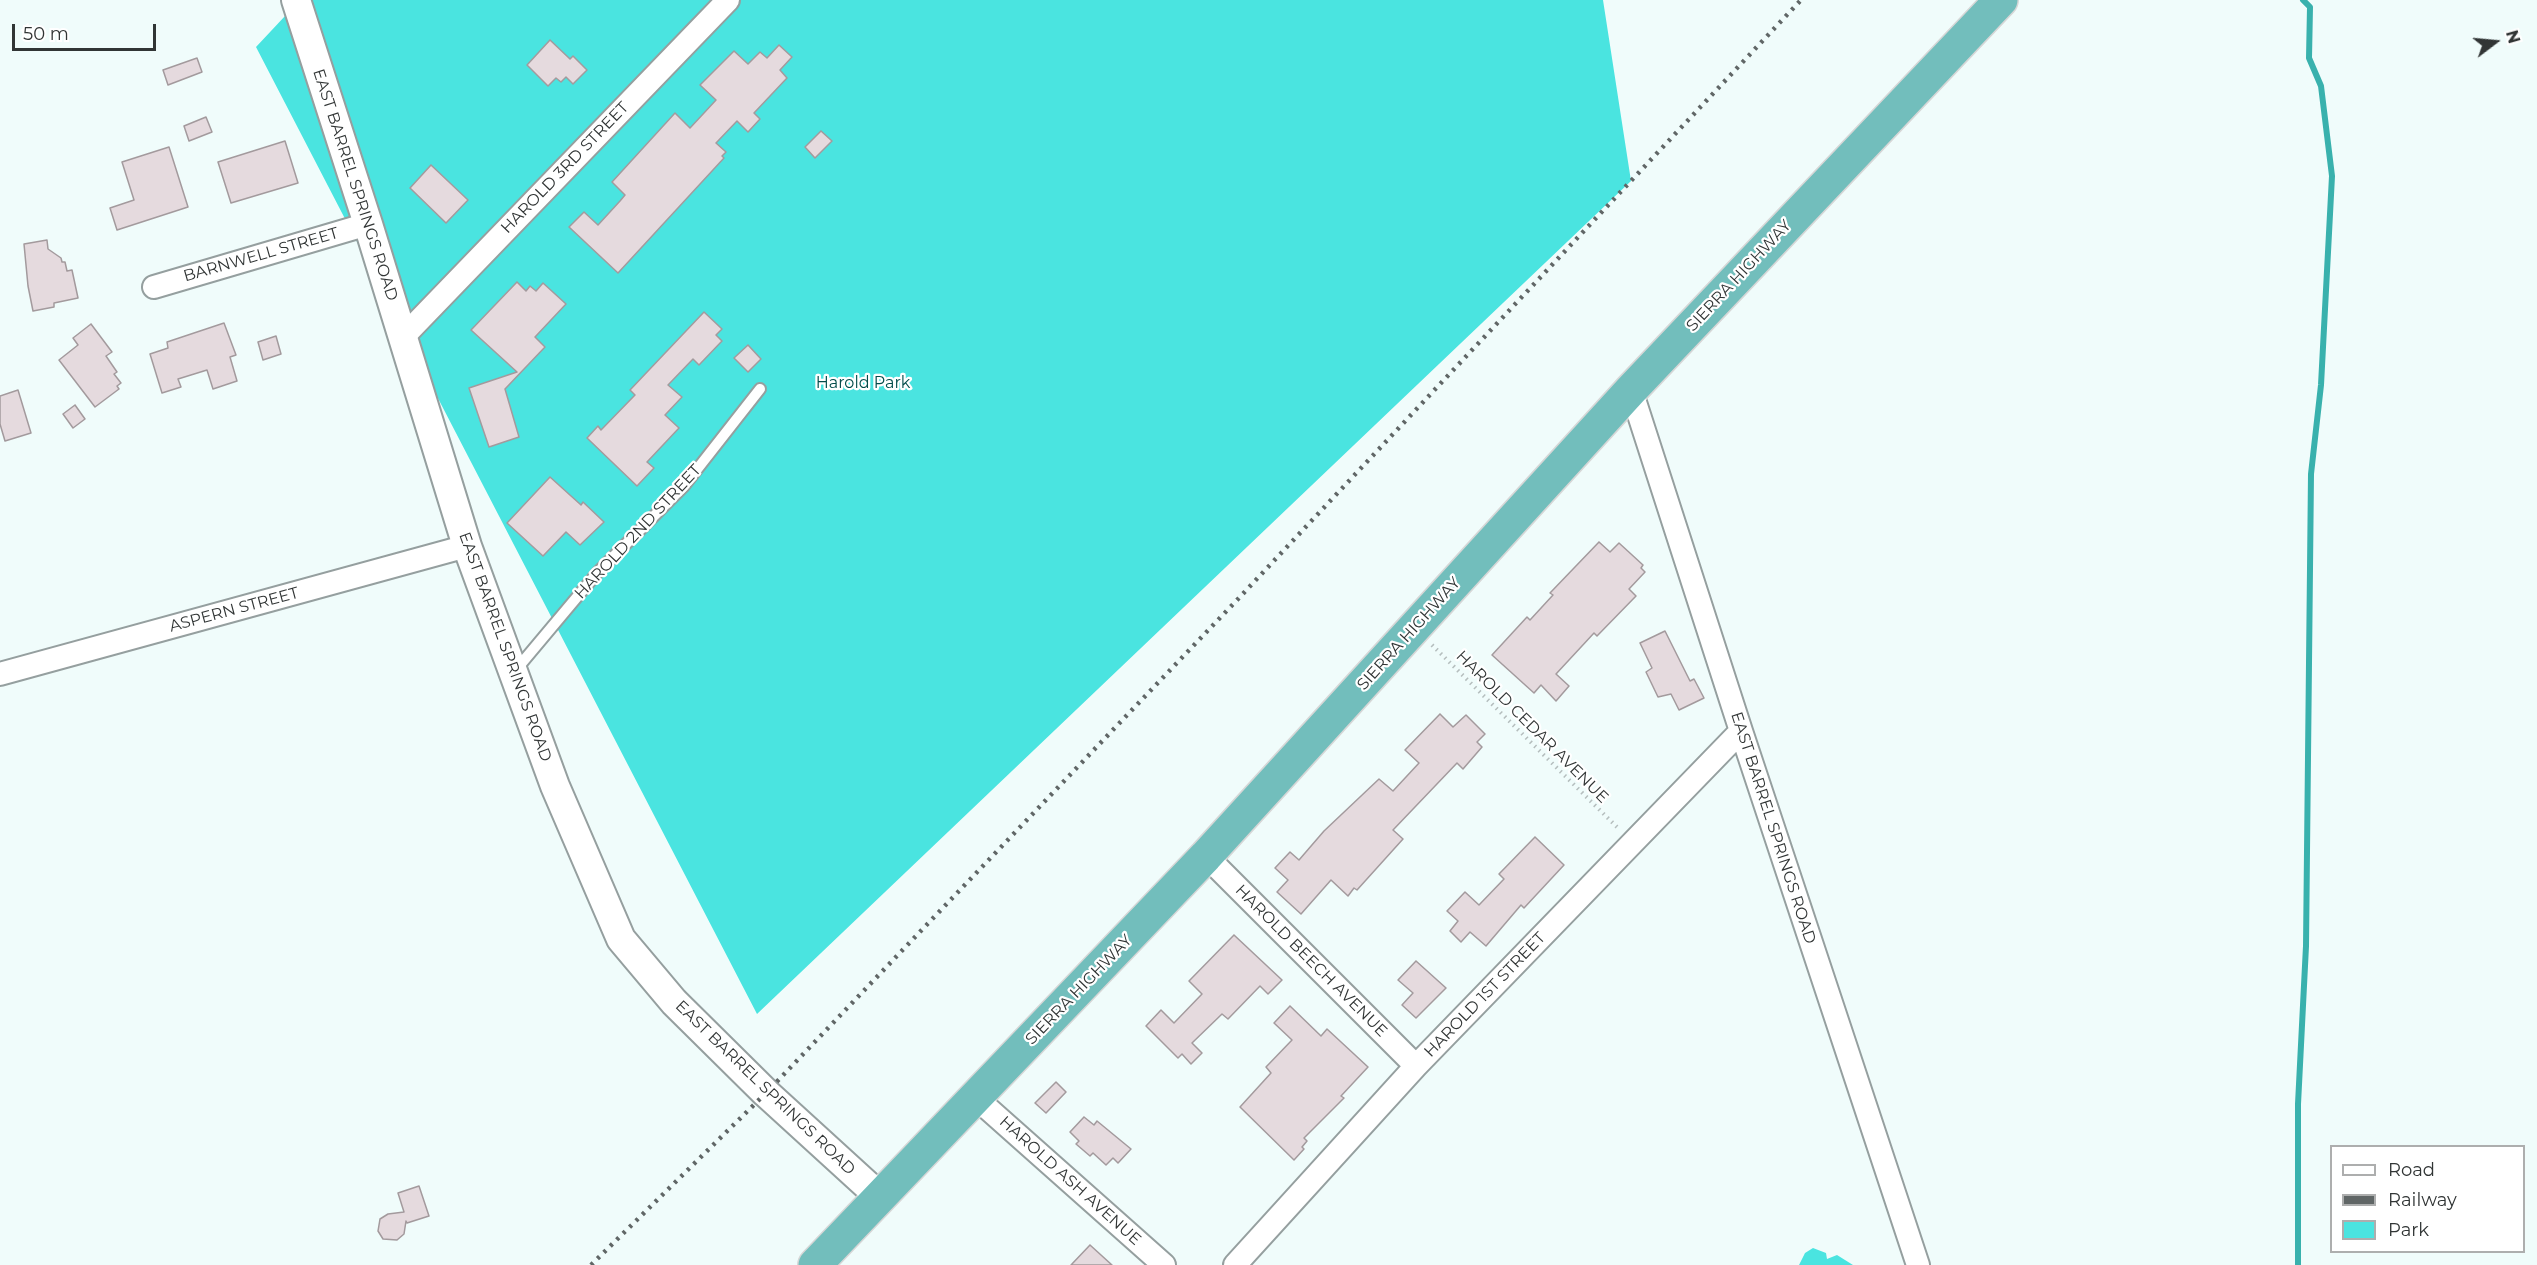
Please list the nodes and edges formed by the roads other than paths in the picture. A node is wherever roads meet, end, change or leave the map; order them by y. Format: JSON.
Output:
{"nodes":[{"id":1,"x":296,"y":0,"type":"edge"},
{"id":2,"x":728,"y":0,"type":"edge"},
{"id":3,"x":2001,"y":0,"type":"edge"},
{"id":4,"x":368,"y":224,"type":"junction"},
{"id":5,"x":154,"y":286,"type":"dead end"},
{"id":6,"x":403,"y":336,"type":"junction"},
{"id":7,"x":760,"y":389,"type":"dead end"},
{"id":8,"x":1631,"y":390,"type":"junction"},
{"id":9,"x":467,"y":546,"type":"junction"},
{"id":10,"x":513,"y":673,"type":"junction"},
{"id":11,"x":0,"y":674,"type":"edge"},
{"id":12,"x":1741,"y":731,"type":"junction"},
{"id":13,"x":1206,"y":856,"type":"junction"},
{"id":14,"x":1416,"y":1066,"type":"junction"},
{"id":15,"x":976,"y":1098,"type":"junction"},
{"id":16,"x":880,"y":1197,"type":"junction"},
{"id":17,"x":815,"y":1265,"type":"edge"},
{"id":18,"x":1164,"y":1265,"type":"edge"},
{"id":19,"x":1235,"y":1265,"type":"edge"},
{"id":20,"x":1918,"y":1265,"type":"edge"}],
"edges":[{"from":1,"to":4,"type":"street","name":"EAST BARREL SPRINGS ROAD"},
{"from":2,"to":6,"type":"street","name":"HAROLD 3RD STREET"},
{"from":3,"to":8,"type":"highway","name":"SIERRA HIGHWAY"},
{"from":4,"to":5,"type":"street","name":"BARNWELL STREET"},
{"from":4,"to":6,"type":"street","name":"EAST BARREL SPRINGS ROAD"},
{"from":6,"to":9,"type":"street","name":"EAST BARREL SPRINGS ROAD"},
{"from":7,"to":10,"type":"lane","name":"HAROLD 2ND STREET"},
{"from":8,"to":12,"type":"street","name":"EAST BARREL SPRINGS ROAD"},
{"from":8,"to":13,"type":"highway","name":"SIERRA HIGHWAY"},
{"from":9,"to":10,"type":"street","name":"EAST BARREL SPRINGS ROAD"},
{"from":9,"to":11,"type":"street","name":"ASPERN STREET"},
{"from":10,"to":16,"type":"street","name":"EAST BARREL SPRINGS ROAD"},
{"from":12,"to":14,"type":"street","name":"HAROLD 1ST STREET"},
{"from":12,"to":20,"type":"street","name":"EAST BARREL SPRINGS ROAD"},
{"from":13,"to":14,"type":"street","name":"HAROLD BEECH AVENUE"},
{"from":13,"to":15,"type":"highway","name":"SIERRA HIGHWAY"},
{"from":14,"to":19,"type":"street","name":"HAROLD 1ST STREET"},
{"from":15,"to":16,"type":"highway","name":"SIERRA HIGHWAY"},
{"from":15,"to":18,"type":"street","name":"HAROLD ASH AVENUE"},
{"from":16,"to":17,"type":"highway","name":"SIERRA HIGHWAY"}]}
